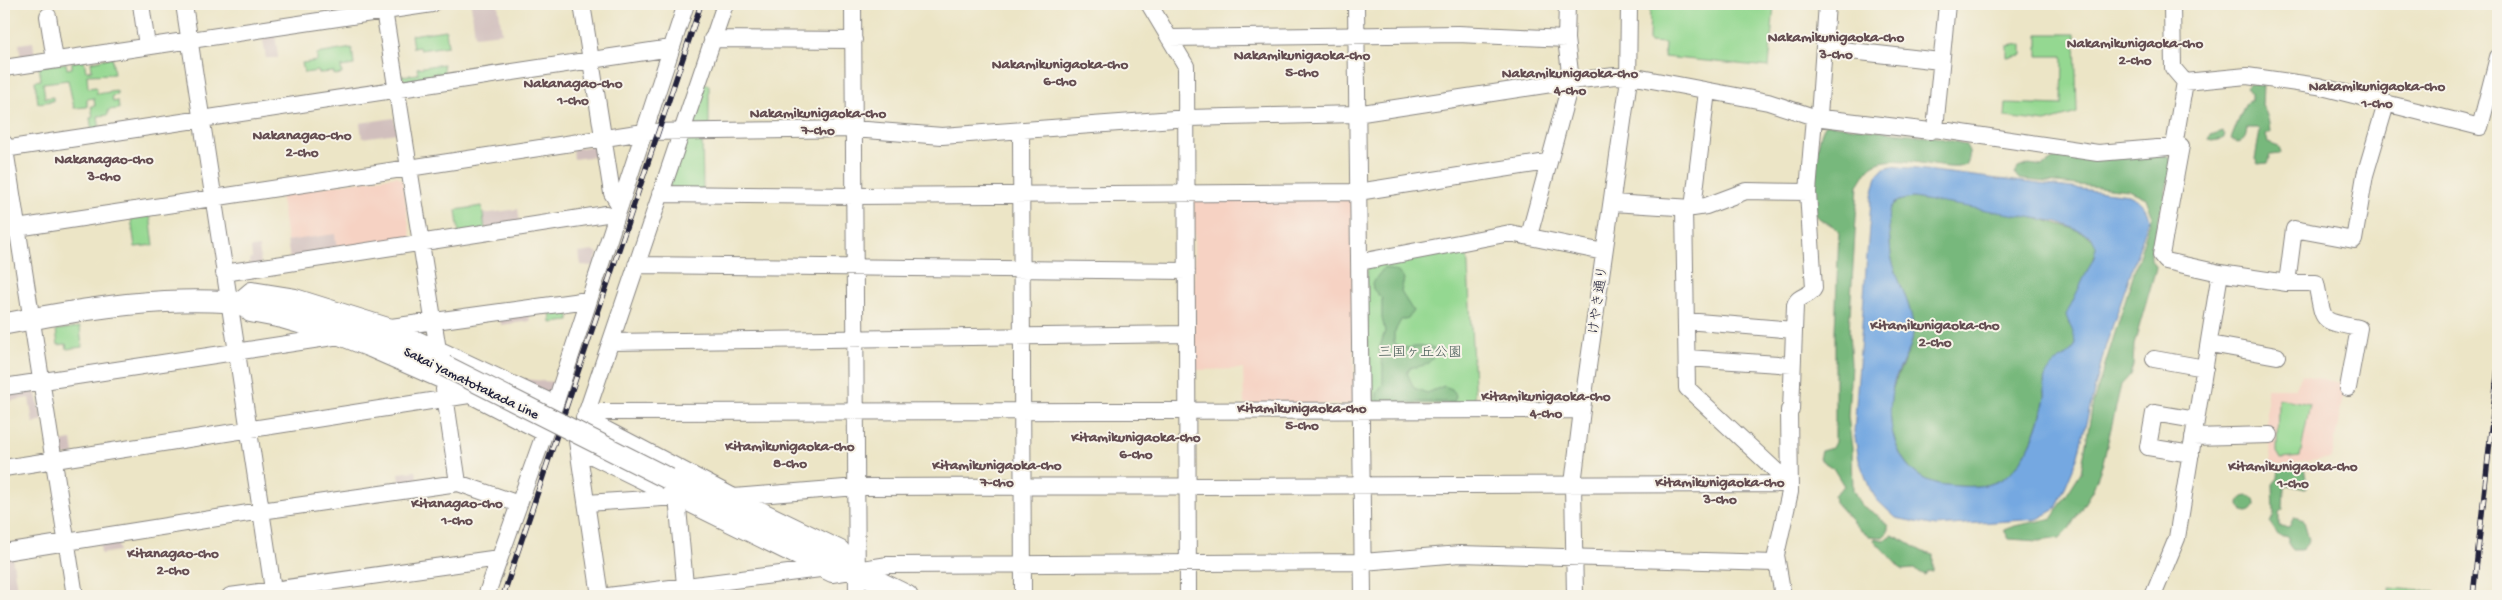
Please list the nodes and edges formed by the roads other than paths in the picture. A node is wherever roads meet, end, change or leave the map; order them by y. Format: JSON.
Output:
{"nodes":[{"id":1,"x":141,"y":4,"type":"edge"},
{"id":2,"x":184,"y":4,"type":"edge"},
{"id":3,"x":432,"y":4,"type":"edge"},
{"id":4,"x":582,"y":4,"type":"edge"},
{"id":5,"x":686,"y":4,"type":"edge"},
{"id":6,"x":724,"y":4,"type":"edge"},
{"id":7,"x":853,"y":4,"type":"edge"},
{"id":8,"x":1149,"y":4,"type":"edge"},
{"id":9,"x":1356,"y":4,"type":"edge"},
{"id":10,"x":1567,"y":4,"type":"edge"},
{"id":11,"x":1629,"y":4,"type":"edge"},
{"id":12,"x":1827,"y":4,"type":"edge"},
{"id":13,"x":1947,"y":4,"type":"edge"},
{"id":14,"x":2172,"y":4,"type":"edge"},
{"id":15,"x":384,"y":7,"type":"edge"},
{"id":16,"x":48,"y":16,"type":"dead end"},
{"id":17,"x":1356,"y":34,"type":"junction"},
{"id":18,"x":1169,"y":38,"type":"junction"},
{"id":19,"x":1566,"y":38,"type":"junction"},
{"id":20,"x":189,"y":39,"type":"junction"},
{"id":21,"x":712,"y":39,"type":"junction"},
{"id":22,"x":854,"y":40,"type":"junction"},
{"id":23,"x":147,"y":46,"type":"junction"},
{"id":24,"x":671,"y":48,"type":"junction"},
{"id":25,"x":1824,"y":48,"type":"junction"},
{"id":26,"x":2498,"y":57,"type":"edge"},
{"id":27,"x":55,"y":60,"type":"junction"},
{"id":28,"x":590,"y":60,"type":"junction"},
{"id":29,"x":1940,"y":61,"type":"junction"},
{"id":30,"x":4,"y":68,"type":"edge"},
{"id":31,"x":1628,"y":77,"type":"junction"},
{"id":32,"x":1571,"y":81,"type":"junction"},
{"id":33,"x":2185,"y":82,"type":"junction"},
{"id":34,"x":397,"y":89,"type":"junction"},
{"id":35,"x":1707,"y":91,"type":"junction"},
{"id":36,"x":2386,"y":104,"type":"junction"},
{"id":37,"x":1356,"y":114,"type":"junction"},
{"id":38,"x":1816,"y":117,"type":"junction"},
{"id":39,"x":1188,"y":118,"type":"junction"},
{"id":40,"x":202,"y":119,"type":"junction"},
{"id":41,"x":1935,"y":128,"type":"junction"},
{"id":42,"x":854,"y":129,"type":"junction"},
{"id":43,"x":1021,"y":130,"type":"junction"},
{"id":44,"x":681,"y":131,"type":"junction"},
{"id":45,"x":644,"y":132,"type":"junction"},
{"id":46,"x":603,"y":137,"type":"junction"},
{"id":47,"x":2174,"y":146,"type":"junction"},
{"id":48,"x":4,"y":147,"type":"edge"},
{"id":49,"x":1547,"y":162,"type":"junction"},
{"id":50,"x":410,"y":168,"type":"junction"},
{"id":51,"x":1358,"y":192,"type":"junction"},
{"id":52,"x":1808,"y":192,"type":"junction"},
{"id":53,"x":660,"y":194,"type":"junction"},
{"id":54,"x":1022,"y":195,"type":"junction"},
{"id":55,"x":1186,"y":195,"type":"junction"},
{"id":56,"x":855,"y":196,"type":"junction"},
{"id":57,"x":214,"y":197,"type":"junction"},
{"id":58,"x":1612,"y":203,"type":"junction"},
{"id":59,"x":1688,"y":208,"type":"junction"},
{"id":60,"x":618,"y":211,"type":"junction"},
{"id":61,"x":10,"y":229,"type":"edge"},
{"id":62,"x":1528,"y":236,"type":"junction"},
{"id":63,"x":421,"y":244,"type":"junction"},
{"id":64,"x":1604,"y":252,"type":"junction"},
{"id":65,"x":1360,"y":262,"type":"junction"},
{"id":66,"x":636,"y":266,"type":"junction"},
{"id":67,"x":855,"y":268,"type":"junction"},
{"id":68,"x":1022,"y":270,"type":"junction"},
{"id":69,"x":1187,"y":271,"type":"junction"},
{"id":70,"x":224,"y":273,"type":"junction"},
{"id":71,"x":2220,"y":273,"type":"junction"},
{"id":72,"x":2287,"y":283,"type":"junction"},
{"id":73,"x":233,"y":300,"type":"junction"},
{"id":74,"x":588,"y":300,"type":"junction"},
{"id":75,"x":31,"y":319,"type":"junction"},
{"id":76,"x":433,"y":321,"type":"junction"},
{"id":77,"x":1686,"y":321,"type":"junction"},
{"id":78,"x":4,"y":324,"type":"edge"},
{"id":79,"x":391,"y":327,"type":"junction"},
{"id":80,"x":1794,"y":330,"type":"junction"},
{"id":81,"x":1187,"y":334,"type":"junction"},
{"id":82,"x":337,"y":336,"type":"junction"},
{"id":83,"x":1022,"y":336,"type":"junction"},
{"id":84,"x":856,"y":338,"type":"junction"},
{"id":85,"x":611,"y":342,"type":"junction"},
{"id":86,"x":2210,"y":344,"type":"junction"},
{"id":87,"x":237,"y":352,"type":"junction"},
{"id":88,"x":2277,"y":356,"type":"dead end"},
{"id":89,"x":1686,"y":358,"type":"junction"},
{"id":90,"x":2154,"y":359,"type":"dead end"},
{"id":91,"x":1792,"y":365,"type":"junction"},
{"id":92,"x":442,"y":366,"type":"junction"},
{"id":93,"x":2205,"y":368,"type":"junction"},
{"id":94,"x":41,"y":382,"type":"junction"},
{"id":95,"x":4,"y":387,"type":"edge"},
{"id":96,"x":2348,"y":388,"type":"dead end"},
{"id":97,"x":469,"y":396,"type":"junction"},
{"id":98,"x":445,"y":399,"type":"junction"},
{"id":99,"x":555,"y":404,"type":"junction"},
{"id":100,"x":857,"y":410,"type":"junction"},
{"id":101,"x":1362,"y":410,"type":"junction"},
{"id":102,"x":1582,"y":410,"type":"junction"},
{"id":103,"x":1187,"y":411,"type":"junction"},
{"id":104,"x":1022,"y":412,"type":"junction"},
{"id":105,"x":585,"y":415,"type":"junction"},
{"id":106,"x":2196,"y":420,"type":"junction"},
{"id":107,"x":249,"y":431,"type":"junction"},
{"id":108,"x":544,"y":432,"type":"junction"},
{"id":109,"x":2270,"y":435,"type":"dead end"},
{"id":110,"x":2193,"y":436,"type":"junction"},
{"id":111,"x":580,"y":450,"type":"junction"},
{"id":112,"x":2191,"y":454,"type":"junction"},
{"id":113,"x":54,"y":461,"type":"junction"},
{"id":114,"x":4,"y":468,"type":"edge"},
{"id":115,"x":458,"y":483,"type":"junction"},
{"id":116,"x":1362,"y":484,"type":"junction"},
{"id":117,"x":1574,"y":484,"type":"junction"},
{"id":118,"x":1790,"y":484,"type":"junction"},
{"id":119,"x":1022,"y":486,"type":"junction"},
{"id":120,"x":1188,"y":486,"type":"junction"},
{"id":121,"x":857,"y":487,"type":"junction"},
{"id":122,"x":673,"y":488,"type":"junction"},
{"id":123,"x":734,"y":497,"type":"junction"},
{"id":124,"x":588,"y":503,"type":"junction"},
{"id":125,"x":519,"y":504,"type":"junction"},
{"id":126,"x":261,"y":511,"type":"junction"},
{"id":127,"x":66,"y":542,"type":"junction"},
{"id":128,"x":4,"y":552,"type":"edge"},
{"id":129,"x":499,"y":558,"type":"junction"},
{"id":130,"x":1574,"y":558,"type":"junction"},
{"id":131,"x":1363,"y":562,"type":"junction"},
{"id":132,"x":1775,"y":563,"type":"junction"},
{"id":133,"x":1023,"y":564,"type":"junction"},
{"id":134,"x":1188,"y":564,"type":"junction"},
{"id":135,"x":820,"y":569,"type":"junction"},
{"id":136,"x":857,"y":571,"type":"junction"},
{"id":137,"x":685,"y":586,"type":"junction"},
{"id":138,"x":274,"y":593,"type":"edge"},
{"id":139,"x":75,"y":596,"type":"edge"},
{"id":140,"x":230,"y":596,"type":"edge"},
{"id":141,"x":486,"y":596,"type":"edge"},
{"id":142,"x":600,"y":596,"type":"edge"},
{"id":143,"x":608,"y":596,"type":"edge"},
{"id":144,"x":857,"y":596,"type":"edge"},
{"id":145,"x":907,"y":596,"type":"edge"},
{"id":146,"x":1023,"y":596,"type":"edge"},
{"id":147,"x":1188,"y":596,"type":"edge"},
{"id":148,"x":1363,"y":596,"type":"edge"},
{"id":149,"x":1575,"y":596,"type":"edge"},
{"id":150,"x":1782,"y":596,"type":"edge"},
{"id":151,"x":2154,"y":596,"type":"edge"}],
"edges":[{"from":1,"to":23,"type":"street"},
{"from":2,"to":20,"type":"street"},
{"from":3,"to":15,"type":"street"},
{"from":4,"to":28,"type":"street"},
{"from":5,"to":24,"type":"street"},
{"from":6,"to":21,"type":"street"},
{"from":7,"to":22,"type":"street"},
{"from":8,"to":18,"type":"street"},
{"from":9,"to":17,"type":"street"},
{"from":10,"to":19,"type":"street"},
{"from":11,"to":31,"type":"street","name":"けやき通り"},
{"from":12,"to":25,"type":"street"},
{"from":13,"to":29,"type":"street"},
{"from":14,"to":33,"type":"street"},
{"from":15,"to":20,"type":"street"},
{"from":15,"to":34,"type":"street"},
{"from":16,"to":27,"type":"street"},
{"from":17,"to":18,"type":"street"},
{"from":17,"to":19,"type":"street"},
{"from":17,"to":37,"type":"street"},
{"from":18,"to":39,"type":"street"},
{"from":19,"to":32,"type":"street"},
{"from":20,"to":23,"type":"street"},
{"from":20,"to":40,"type":"street"},
{"from":21,"to":22,"type":"street"},
{"from":21,"to":44,"type":"street"},
{"from":22,"to":42,"type":"street"},
{"from":23,"to":27,"type":"street"},
{"from":24,"to":28,"type":"street"},
{"from":24,"to":45,"type":"street"},
{"from":25,"to":29,"type":"street"},
{"from":25,"to":38,"type":"street"},
{"from":26,"to":36,"type":"street"},
{"from":27,"to":30,"type":"street"},
{"from":28,"to":34,"type":"street"},
{"from":28,"to":46,"type":"street"},
{"from":29,"to":41,"type":"street"},
{"from":31,"to":32,"type":"street"},
{"from":31,"to":35,"type":"street"},
{"from":31,"to":58,"type":"street","name":"けやき通り"},
{"from":32,"to":37,"type":"street"},
{"from":32,"to":49,"type":"street"},
{"from":33,"to":36,"type":"street"},
{"from":33,"to":47,"type":"street"},
{"from":34,"to":40,"type":"street"},
{"from":34,"to":50,"type":"street"},
{"from":35,"to":38,"type":"street"},
{"from":35,"to":59,"type":"street"},
{"from":36,"to":72,"type":"street"},
{"from":37,"to":39,"type":"street"},
{"from":37,"to":51,"type":"street"},
{"from":38,"to":41,"type":"street"},
{"from":38,"to":52,"type":"street"},
{"from":39,"to":43,"type":"street"},
{"from":39,"to":55,"type":"street"},
{"from":40,"to":48,"type":"street"},
{"from":40,"to":57,"type":"street"},
{"from":41,"to":47,"type":"street"},
{"from":42,"to":43,"type":"street"},
{"from":42,"to":44,"type":"street"},
{"from":42,"to":56,"type":"street"},
{"from":43,"to":54,"type":"street"},
{"from":44,"to":45,"type":"street"},
{"from":44,"to":53,"type":"street"},
{"from":45,"to":46,"type":"street"},
{"from":45,"to":60,"type":"street"},
{"from":46,"to":50,"type":"street"},
{"from":46,"to":60,"type":"street"},
{"from":47,"to":71,"type":"street"},
{"from":48,"to":61,"type":"street"},
{"from":49,"to":51,"type":"street"},
{"from":49,"to":62,"type":"street"},
{"from":50,"to":57,"type":"street"},
{"from":50,"to":63,"type":"street"},
{"from":51,"to":55,"type":"street"},
{"from":51,"to":65,"type":"street"},
{"from":52,"to":59,"type":"street"},
{"from":52,"to":80,"type":"street"},
{"from":53,"to":56,"type":"street"},
{"from":53,"to":66,"type":"street"},
{"from":54,"to":55,"type":"street"},
{"from":54,"to":56,"type":"street"},
{"from":54,"to":68,"type":"street"},
{"from":55,"to":69,"type":"street"},
{"from":56,"to":67,"type":"street"},
{"from":57,"to":61,"type":"street"},
{"from":57,"to":70,"type":"street"},
{"from":58,"to":59,"type":"street"},
{"from":58,"to":64,"type":"street","name":"けやき通り"},
{"from":59,"to":77,"type":"street"},
{"from":60,"to":63,"type":"street"},
{"from":60,"to":74,"type":"street"},
{"from":61,"to":75,"type":"street"},
{"from":62,"to":64,"type":"street"},
{"from":62,"to":65,"type":"street"},
{"from":63,"to":70,"type":"street"},
{"from":63,"to":76,"type":"street"},
{"from":64,"to":102,"type":"street","name":"けやき通り"},
{"from":65,"to":101,"type":"street"},
{"from":66,"to":67,"type":"street"},
{"from":66,"to":85,"type":"street"},
{"from":67,"to":68,"type":"street"},
{"from":67,"to":84,"type":"street"},
{"from":68,"to":69,"type":"street"},
{"from":68,"to":83,"type":"street"},
{"from":69,"to":81,"type":"street"},
{"from":70,"to":73,"type":"street"},
{"from":71,"to":72,"type":"street"},
{"from":71,"to":86,"type":"street"},
{"from":72,"to":96,"type":"street"},
{"from":73,"to":75,"type":"main road","name":"Sakai Yamatotakada Line"},
{"from":73,"to":79,"type":"street"},
{"from":73,"to":82,"type":"street"},
{"from":73,"to":87,"type":"street"},
{"from":73,"to":92,"type":"main road","name":"Sakai Yamatotakada Line"},
{"from":74,"to":76,"type":"street"},
{"from":74,"to":99,"type":"street"},
{"from":75,"to":78,"type":"main road","name":"Sakai Yamatotakada Line"},
{"from":75,"to":94,"type":"street"},
{"from":76,"to":79,"type":"street"},
{"from":76,"to":92,"type":"street"},
{"from":77,"to":80,"type":"street"},
{"from":77,"to":89,"type":"street"},
{"from":79,"to":92,"type":"street"},
{"from":80,"to":91,"type":"street"},
{"from":81,"to":83,"type":"street"},
{"from":81,"to":103,"type":"street"},
{"from":82,"to":87,"type":"street"},
{"from":82,"to":92,"type":"street"},
{"from":83,"to":84,"type":"street"},
{"from":83,"to":104,"type":"street"},
{"from":84,"to":85,"type":"street"},
{"from":84,"to":100,"type":"street"},
{"from":85,"to":105,"type":"street"},
{"from":86,"to":88,"type":"street"},
{"from":86,"to":93,"type":"street"},
{"from":87,"to":94,"type":"street"},
{"from":87,"to":107,"type":"street"},
{"from":89,"to":91,"type":"street"},
{"from":89,"to":118,"type":"street"},
{"from":90,"to":93,"type":"street"},
{"from":91,"to":118,"type":"street"},
{"from":92,"to":97,"type":"street"},
{"from":92,"to":98,"type":"street"},
{"from":92,"to":99,"type":"street"},
{"from":92,"to":122,"type":"main road","name":"Sakai Yamatotakada Line","bridge":true},
{"from":93,"to":106,"type":"street"},
{"from":94,"to":95,"type":"street"},
{"from":94,"to":113,"type":"street"},
{"from":97,"to":98,"type":"street"},
{"from":97,"to":108,"type":"street"},
{"from":98,"to":107,"type":"street"},
{"from":98,"to":115,"type":"street"},
{"from":99,"to":108,"type":"street"},
{"from":100,"to":104,"type":"street"},
{"from":100,"to":105,"type":"street"},
{"from":100,"to":121,"type":"street"},
{"from":101,"to":102,"type":"street"},
{"from":101,"to":103,"type":"street"},
{"from":101,"to":116,"type":"street"},
{"from":102,"to":117,"type":"street","name":"けやき通り"},
{"from":103,"to":104,"type":"street"},
{"from":103,"to":120,"type":"street"},
{"from":104,"to":119,"type":"street"},
{"from":105,"to":111,"type":"street"},
{"from":105,"to":123,"type":"street"},
{"from":106,"to":110,"type":"street"},
{"from":106,"to":112,"type":"street"},
{"from":107,"to":113,"type":"street"},
{"from":107,"to":126,"type":"street"},
{"from":108,"to":125,"type":"street"},
{"from":109,"to":110,"type":"street"},
{"from":110,"to":112,"type":"street"},
{"from":111,"to":122,"type":"street"},
{"from":111,"to":124,"type":"street"},
{"from":112,"to":151,"type":"street"},
{"from":113,"to":114,"type":"street"},
{"from":113,"to":127,"type":"street"},
{"from":115,"to":125,"type":"street"},
{"from":115,"to":126,"type":"street"},
{"from":116,"to":117,"type":"street"},
{"from":116,"to":120,"type":"street"},
{"from":116,"to":131,"type":"street"},
{"from":117,"to":118,"type":"street"},
{"from":117,"to":130,"type":"street","name":"けやき通り"},
{"from":118,"to":132,"type":"street"},
{"from":119,"to":120,"type":"street"},
{"from":119,"to":121,"type":"street"},
{"from":119,"to":133,"type":"street"},
{"from":120,"to":134,"type":"street"},
{"from":121,"to":123,"type":"street"},
{"from":121,"to":136,"type":"street"},
{"from":122,"to":124,"type":"street"},
{"from":122,"to":135,"type":"street"},
{"from":122,"to":136,"type":"main road","name":"Sakai Yamatotakada Line"},
{"from":122,"to":137,"type":"street"},
{"from":123,"to":136,"type":"street"},
{"from":124,"to":142,"type":"street"},
{"from":125,"to":129,"type":"street"},
{"from":126,"to":127,"type":"street"},
{"from":126,"to":138,"type":"street"},
{"from":127,"to":128,"type":"street"},
{"from":127,"to":139,"type":"street"},
{"from":129,"to":138,"type":"street"},
{"from":129,"to":141,"type":"street"},
{"from":130,"to":131,"type":"street"},
{"from":130,"to":132,"type":"street"},
{"from":130,"to":149,"type":"street","name":"けやき通り"},
{"from":131,"to":134,"type":"street"},
{"from":131,"to":148,"type":"street"},
{"from":132,"to":150,"type":"street"},
{"from":133,"to":134,"type":"street"},
{"from":133,"to":136,"type":"street"},
{"from":133,"to":146,"type":"street"},
{"from":134,"to":147,"type":"street"},
{"from":135,"to":136,"type":"street"},
{"from":135,"to":137,"type":"street"},
{"from":136,"to":144,"type":"street"},
{"from":136,"to":145,"type":"main road","name":"Sakai Yamatotakada Line"},
{"from":137,"to":143,"type":"street"},
{"from":138,"to":140,"type":"street"}]}
